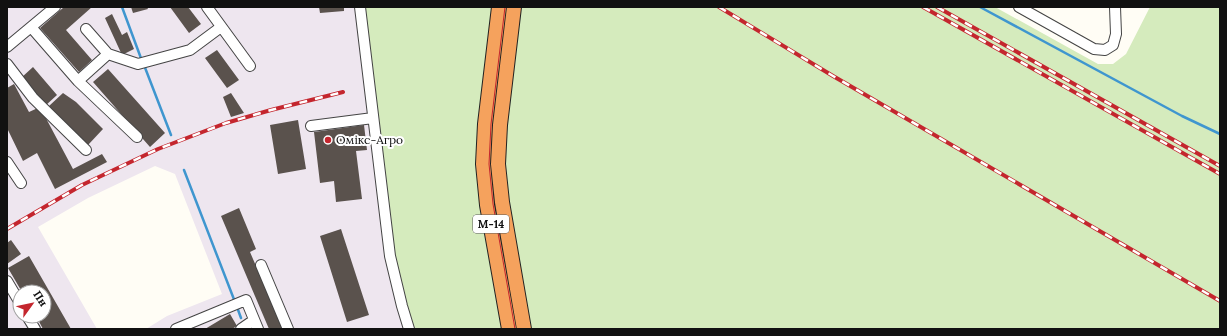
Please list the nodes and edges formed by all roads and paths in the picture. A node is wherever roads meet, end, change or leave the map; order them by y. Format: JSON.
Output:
{"nodes":[{"id":1,"x":55,"y":7,"type":"edge"},
{"id":2,"x":207,"y":7,"type":"edge"},
{"id":3,"x":360,"y":7,"type":"edge"},
{"id":4,"x":499,"y":7,"type":"edge"},
{"id":5,"x":514,"y":7,"type":"edge"},
{"id":6,"x":1019,"y":7,"type":"edge"},
{"id":7,"x":1116,"y":7,"type":"edge"},
{"id":8,"x":31,"y":27,"type":"junction"},
{"id":9,"x":222,"y":27,"type":"junction"},
{"id":10,"x":86,"y":29,"type":"dead end"},
{"id":11,"x":7,"y":47,"type":"edge"},
{"id":12,"x":108,"y":54,"type":"junction"},
{"id":13,"x":7,"y":64,"type":"edge"},
{"id":14,"x":250,"y":66,"type":"dead end"},
{"id":15,"x":78,"y":81,"type":"junction"},
{"id":16,"x":373,"y":118,"type":"junction"},
{"id":17,"x":311,"y":126,"type":"dead end"},
{"id":18,"x":137,"y":137,"type":"dead end"},
{"id":19,"x":86,"y":150,"type":"dead end"},
{"id":20,"x":7,"y":162,"type":"edge"},
{"id":21,"x":21,"y":183,"type":"dead end"},
{"id":22,"x":261,"y":265,"type":"dead end"},
{"id":23,"x":256,"y":324,"type":"edge"},
{"id":24,"x":508,"y":327,"type":"edge"},
{"id":25,"x":176,"y":329,"type":"edge"},
{"id":26,"x":242,"y":329,"type":"edge"},
{"id":27,"x":288,"y":329,"type":"edge"},
{"id":28,"x":409,"y":329,"type":"edge"},
{"id":29,"x":524,"y":329,"type":"edge"}],
"edges":[{"from":1,"to":8,"type":"street"},
{"from":2,"to":9,"type":"street"},
{"from":3,"to":16,"type":"street"},
{"from":4,"to":24,"type":"highway","number":"М-14"},
{"from":5,"to":29,"type":"highway","number":"М-14"},
{"from":6,"to":7,"type":"street"},
{"from":8,"to":11,"type":"street"},
{"from":8,"to":15,"type":"street"},
{"from":9,"to":12,"type":"street"},
{"from":9,"to":14,"type":"street"},
{"from":10,"to":12,"type":"street"},
{"from":12,"to":15,"type":"street"},
{"from":13,"to":19,"type":"street"},
{"from":15,"to":18,"type":"street"},
{"from":16,"to":17,"type":"street"},
{"from":16,"to":28,"type":"street"},
{"from":20,"to":21,"type":"street"},
{"from":22,"to":27,"type":"street"},
{"from":23,"to":25,"type":"street"},
{"from":23,"to":26,"type":"street"}]}
